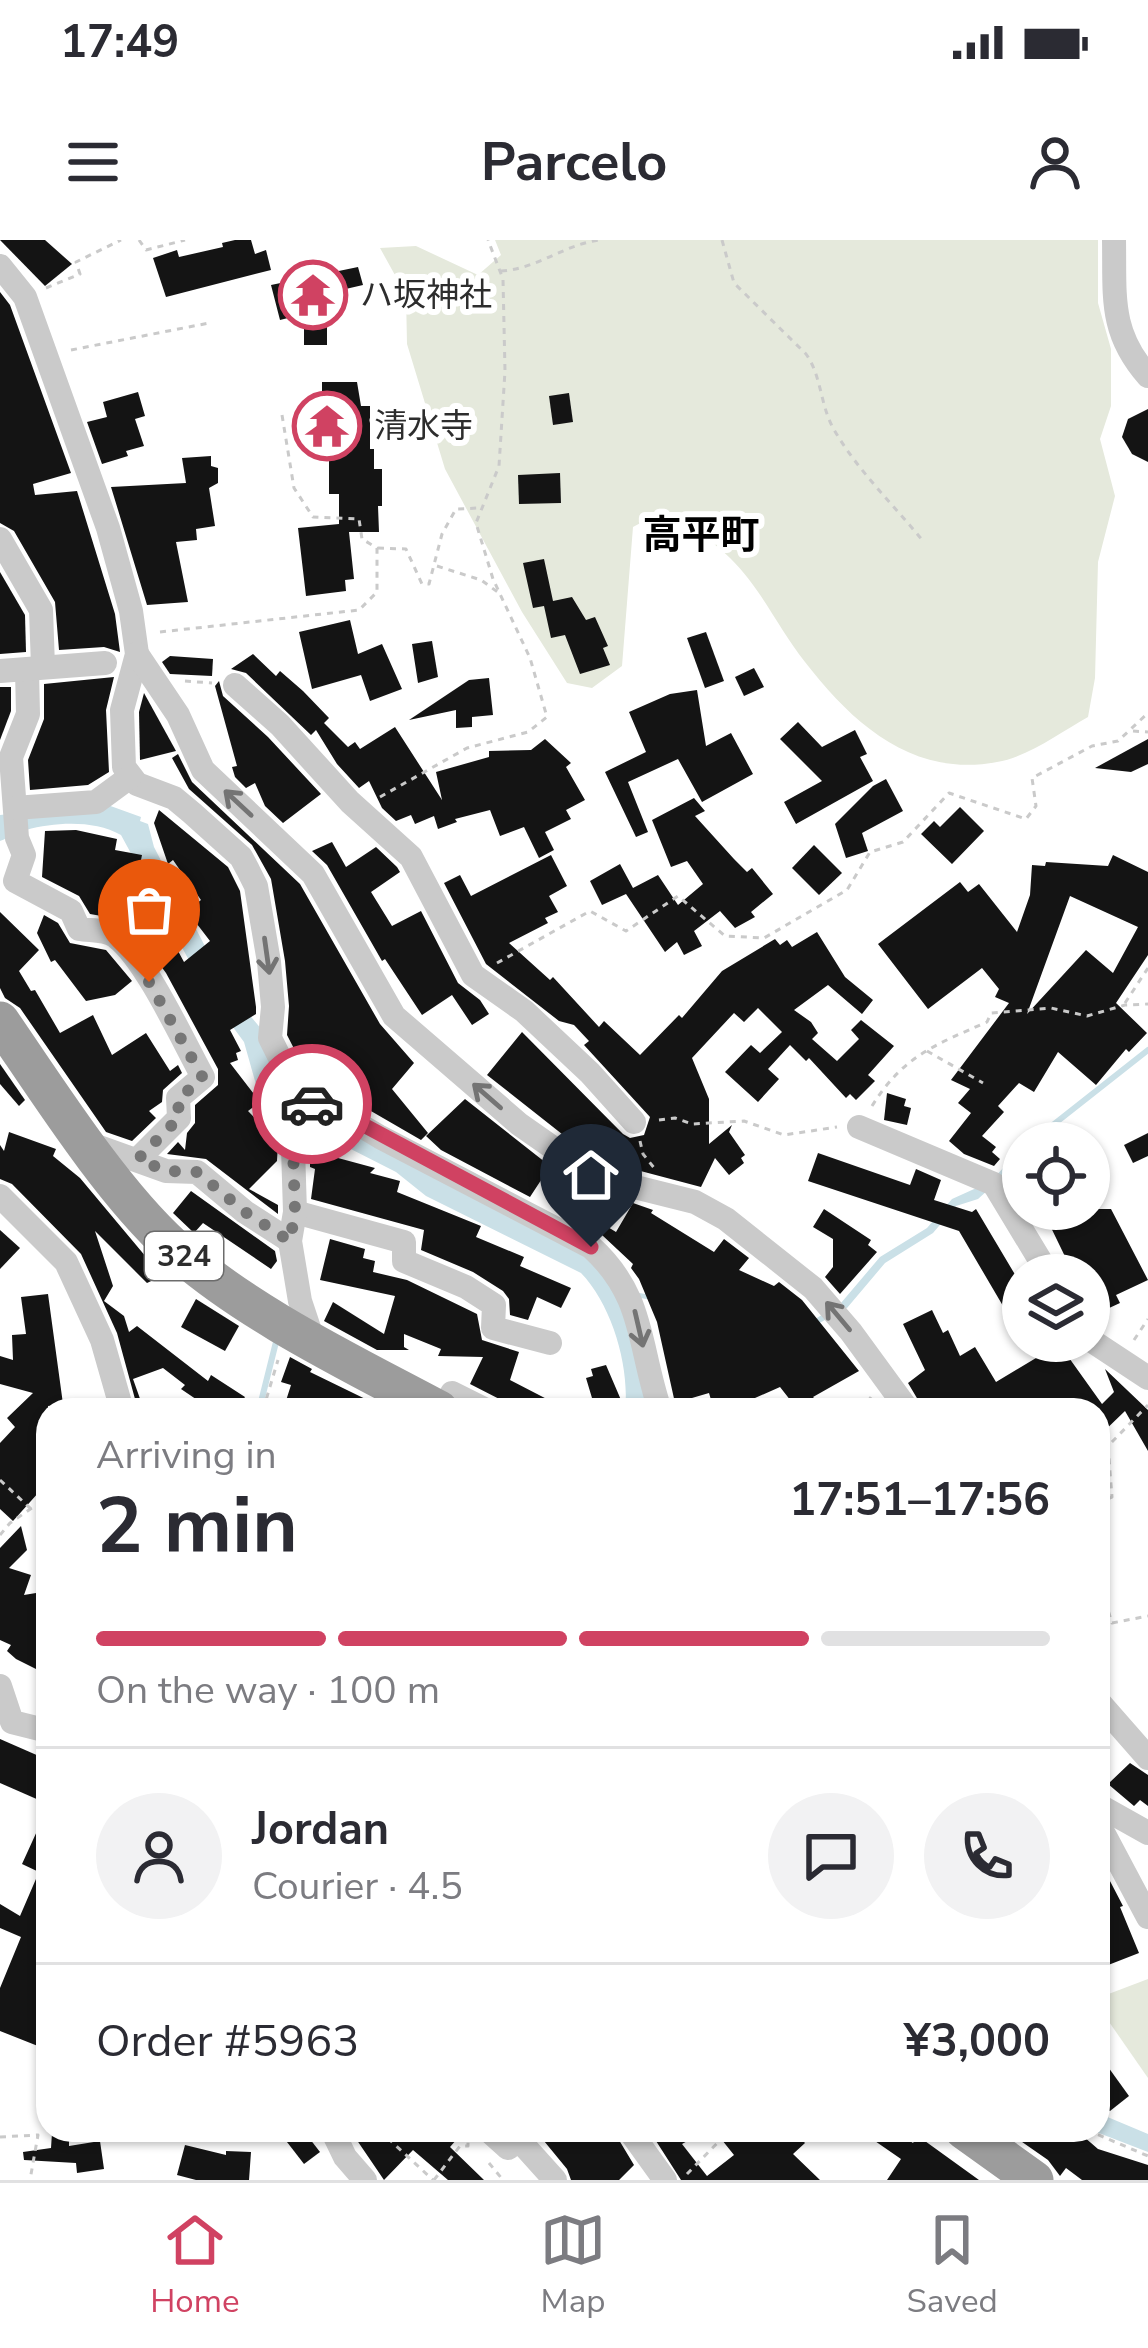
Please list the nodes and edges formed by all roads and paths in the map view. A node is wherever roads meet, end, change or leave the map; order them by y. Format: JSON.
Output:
{"nodes":[{"id":1,"x":122,"y":240,"type":"edge"},
{"id":2,"x":140,"y":240,"type":"edge"},
{"id":3,"x":185,"y":240,"type":"edge"},
{"id":4,"x":488,"y":240,"type":"edge"},
{"id":5,"x":600,"y":240,"type":"edge"},
{"id":6,"x":722,"y":240,"type":"edge"},
{"id":7,"x":1114,"y":240,"type":"edge"},
{"id":8,"x":500,"y":271,"type":"junction"},
{"id":9,"x":9,"y":281,"type":"edge"},
{"id":10,"x":209,"y":322,"type":"dead end"},
{"id":11,"x":46,"y":355,"type":"junction"},
{"id":12,"x":1148,"y":376,"type":"edge"},
{"id":13,"x":282,"y":415,"type":"dead end"},
{"id":14,"x":481,"y":508,"type":"junction"},
{"id":15,"x":0,"y":539,"type":"edge"},
{"id":16,"x":923,"y":541,"type":"dead end"},
{"id":17,"x":377,"y":548,"type":"junction"},
{"id":18,"x":434,"y":565,"type":"junction"},
{"id":19,"x":500,"y":595,"type":"junction"},
{"id":20,"x":135,"y":645,"type":"junction"},
{"id":21,"x":104,"y":663,"type":"dead end"},
{"id":22,"x":35,"y":668,"type":"junction"},
{"id":23,"x":0,"y":671,"type":"edge"},
{"id":24,"x":154,"y":679,"type":"junction"},
{"id":25,"x":235,"y":685,"type":"joint"},
{"id":26,"x":1148,"y":713,"type":"edge"},
{"id":27,"x":1131,"y":731,"type":"junction"},
{"id":28,"x":1148,"y":732,"type":"edge"},
{"id":29,"x":130,"y":776,"type":"junction"},
{"id":30,"x":15,"y":809,"type":"junction"},
{"id":31,"x":358,"y":809,"type":"junction"},
{"id":32,"x":1148,"y":968,"type":"edge"},
{"id":33,"x":473,"y":975,"type":"junction"},
{"id":34,"x":1148,"y":1004,"type":"edge"},
{"id":35,"x":1124,"y":1005,"type":"junction"},
{"id":36,"x":0,"y":1022,"type":"edge"},
{"id":37,"x":925,"y":1050,"type":"junction"},
{"id":38,"x":983,"y":1083,"type":"dead end"},
{"id":39,"x":315,"y":1099,"type":"junction"},
{"id":40,"x":634,"y":1122,"type":"junction"},
{"id":41,"x":859,"y":1127,"type":"junction"},
{"id":42,"x":88,"y":1143,"type":"junction"},
{"id":43,"x":138,"y":1159,"type":"junction"},
{"id":44,"x":660,"y":1194,"type":"junction"},
{"id":45,"x":0,"y":1196,"type":"edge"},
{"id":46,"x":295,"y":1212,"type":"junction"},
{"id":47,"x":290,"y":1241,"type":"junction"},
{"id":48,"x":1036,"y":1254,"type":"edge"},
{"id":49,"x":301,"y":1334,"type":"junction"},
{"id":50,"x":550,"y":1343,"type":"dead end"},
{"id":51,"x":1110,"y":1353,"type":"edge"},
{"id":52,"x":1148,"y":1378,"type":"edge"},
{"id":53,"x":119,"y":1398,"type":"edge"},
{"id":54,"x":269,"y":1398,"type":"edge"},
{"id":55,"x":419,"y":1398,"type":"edge"},
{"id":56,"x":658,"y":1398,"type":"edge"},
{"id":57,"x":899,"y":1398,"type":"edge"},
{"id":58,"x":1148,"y":1405,"type":"edge"},
{"id":59,"x":1110,"y":1444,"type":"edge"},
{"id":60,"x":0,"y":1480,"type":"edge"},
{"id":61,"x":36,"y":1507,"type":"edge"},
{"id":62,"x":32,"y":1510,"type":"junction"},
{"id":63,"x":0,"y":1535,"type":"edge"},
{"id":64,"x":1148,"y":1616,"type":"edge"},
{"id":65,"x":1110,"y":1618,"type":"edge"},
{"id":66,"x":0,"y":1685,"type":"edge"},
{"id":67,"x":1110,"y":1715,"type":"edge"},
{"id":68,"x":36,"y":1728,"type":"edge"},
{"id":69,"x":1148,"y":1758,"type":"edge"},
{"id":70,"x":1110,"y":1812,"type":"edge"},
{"id":71,"x":1148,"y":1833,"type":"edge"},
{"id":72,"x":1110,"y":1846,"type":"edge"},
{"id":73,"x":1148,"y":1917,"type":"edge"},
{"id":74,"x":36,"y":2135,"type":"edge"},
{"id":75,"x":0,"y":2137,"type":"edge"},
{"id":76,"x":1110,"y":2140,"type":"edge"},
{"id":77,"x":37,"y":2142,"type":"edge"},
{"id":78,"x":338,"y":2142,"type":"edge"},
{"id":79,"x":392,"y":2142,"type":"edge"},
{"id":80,"x":468,"y":2142,"type":"edge"},
{"id":81,"x":521,"y":2142,"type":"edge"},
{"id":82,"x":638,"y":2142,"type":"edge"},
{"id":83,"x":718,"y":2142,"type":"edge"},
{"id":84,"x":981,"y":2142,"type":"edge"},
{"id":85,"x":1148,"y":2156,"type":"edge"},
{"id":86,"x":30,"y":2180,"type":"edge"},
{"id":87,"x":364,"y":2180,"type":"edge"},
{"id":88,"x":433,"y":2180,"type":"edge"},
{"id":89,"x":555,"y":2180,"type":"edge"},
{"id":90,"x":665,"y":2180,"type":"edge"},
{"id":91,"x":682,"y":2180,"type":"edge"},
{"id":92,"x":1034,"y":2180,"type":"edge"}],
"edges":[{"from":1,"to":9,"type":"path"},
{"from":2,"to":3,"type":"path"},
{"from":4,"to":8,"type":"path"},
{"from":5,"to":8,"type":"path"},
{"from":6,"to":16,"type":"path"},
{"from":7,"to":12,"type":"street"},
{"from":8,"to":14,"type":"path"},
{"from":9,"to":11,"type":"street"},
{"from":10,"to":11,"type":"path"},
{"from":11,"to":20,"type":"street"},
{"from":13,"to":17,"type":"path"},
{"from":14,"to":18,"type":"path"},
{"from":14,"to":19,"type":"path"},
{"from":15,"to":22,"type":"street"},
{"from":17,"to":18,"type":"path"},
{"from":17,"to":20,"type":"path"},
{"from":18,"to":19,"type":"path"},
{"from":19,"to":31,"type":"path"},
{"from":20,"to":24,"type":"street"},
{"from":20,"to":29,"type":"street"},
{"from":21,"to":22,"type":"street"},
{"from":22,"to":23,"type":"street"},
{"from":22,"to":30,"type":"street"},
{"from":24,"to":25,"type":"path"},
{"from":44,"to":24,"type":"street","one_way":true},
{"from":25,"to":31,"type":"street"},
{"from":26,"to":27,"type":"path"},
{"from":27,"to":28,"type":"path"},
{"from":27,"to":33,"type":"path"},
{"from":29,"to":30,"type":"street"},
{"from":29,"to":39,"type":"street","one_way":true},
{"from":30,"to":43,"type":"street"},
{"from":31,"to":33,"type":"street"},
{"from":32,"to":35,"type":"path"},
{"from":33,"to":40,"type":"street"},
{"from":34,"to":35,"type":"path"},
{"from":35,"to":37,"type":"path"},
{"from":36,"to":42,"type":"highway","number":"324"},
{"from":37,"to":38,"type":"path"},
{"from":37,"to":41,"type":"path"},
{"from":39,"to":46,"type":"street"},
{"from":39,"to":56,"type":"street","one_way":true},
{"from":40,"to":41,"type":"path"},
{"from":40,"to":44,"type":"path"},
{"from":41,"to":48,"type":"street"},
{"from":42,"to":43,"type":"street"},
{"from":42,"to":49,"type":"highway","number":"324"},
{"from":43,"to":47,"type":"street"},
{"from":57,"to":44,"type":"street","one_way":true},
{"from":45,"to":53,"type":"street"},
{"from":46,"to":47,"type":"street"},
{"from":46,"to":50,"type":"street"},
{"from":47,"to":49,"type":"street"},
{"from":49,"to":54,"type":"path"},
{"from":49,"to":55,"type":"highway","number":"324"},
{"from":51,"to":52,"type":"street"},
{"from":58,"to":59,"type":"path"},
{"from":60,"to":62,"type":"path"},
{"from":61,"to":62,"type":"path"},
{"from":62,"to":63,"type":"path"},
{"from":64,"to":65,"type":"path"},
{"from":66,"to":68,"type":"street"},
{"from":67,"to":69,"type":"street"},
{"from":70,"to":71,"type":"street"},
{"from":72,"to":73,"type":"street"},
{"from":74,"to":75,"type":"path"},
{"from":76,"to":85,"type":"path"},
{"from":77,"to":86,"type":"path"},
{"from":78,"to":87,"type":"street"},
{"from":79,"to":88,"type":"path"},
{"from":80,"to":88,"type":"path"},
{"from":81,"to":89,"type":"street"},
{"from":82,"to":90,"type":"street"},
{"from":83,"to":91,"type":"path"},
{"from":84,"to":92,"type":"highway"}]}
